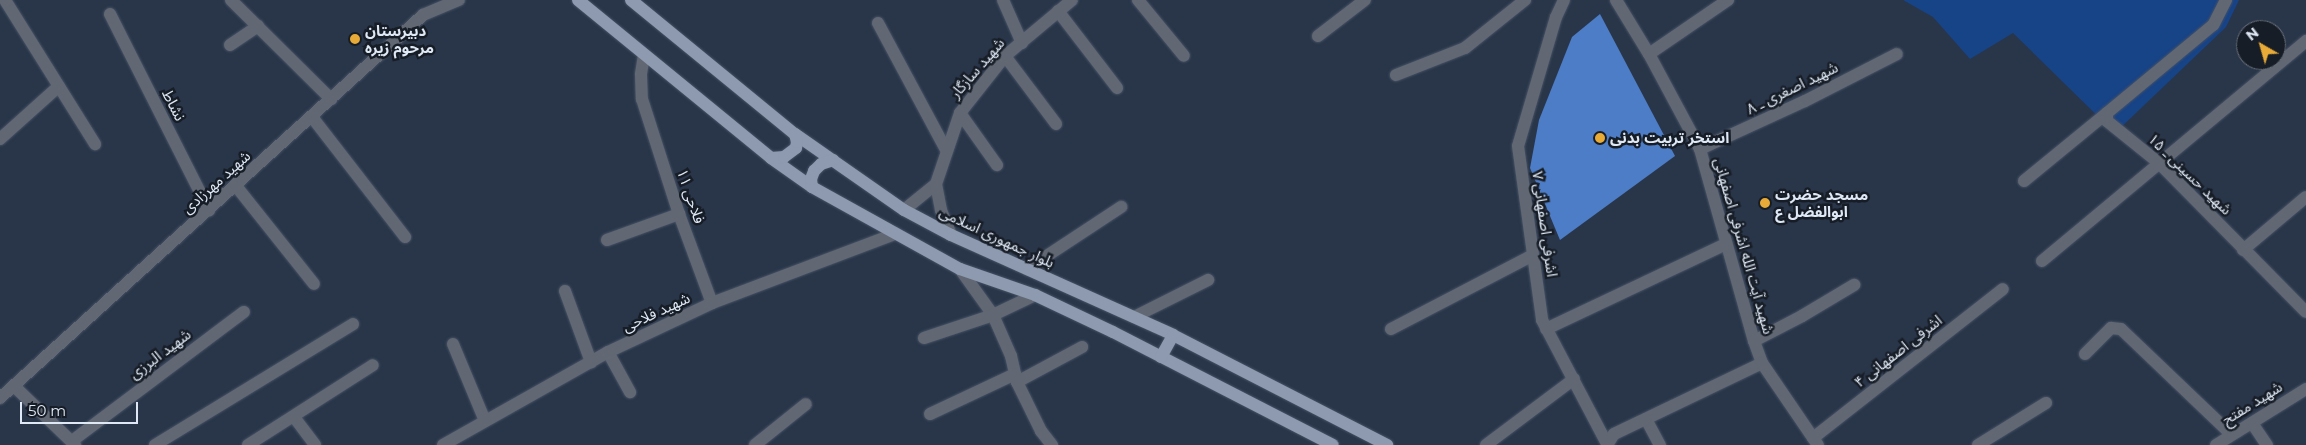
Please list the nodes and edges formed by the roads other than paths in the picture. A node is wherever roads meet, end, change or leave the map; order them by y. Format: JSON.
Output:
{"nodes":[{"id":1,"x":5,"y":0,"type":"edge"},
{"id":2,"x":231,"y":0,"type":"edge"},
{"id":3,"x":459,"y":0,"type":"edge"},
{"id":4,"x":578,"y":0,"type":"edge"},
{"id":5,"x":631,"y":0,"type":"edge"},
{"id":6,"x":1003,"y":0,"type":"edge"},
{"id":7,"x":1072,"y":0,"type":"edge"},
{"id":8,"x":1138,"y":0,"type":"edge"},
{"id":9,"x":1365,"y":0,"type":"edge"},
{"id":10,"x":1525,"y":0,"type":"edge"},
{"id":11,"x":1564,"y":0,"type":"edge"},
{"id":12,"x":1616,"y":0,"type":"edge"},
{"id":13,"x":1728,"y":0,"type":"edge"},
{"id":14,"x":2226,"y":0,"type":"edge"},
{"id":15,"x":1058,"y":11,"type":"junction"},
{"id":16,"x":110,"y":14,"type":"dead end"},
{"id":17,"x":878,"y":23,"type":"dead end"},
{"id":18,"x":258,"y":26,"type":"junction"},
{"id":19,"x":1318,"y":36,"type":"dead end"},
{"id":20,"x":2306,"y":41,"type":"edge"},
{"id":21,"x":1022,"y":43,"type":"junction"},
{"id":22,"x":230,"y":45,"type":"dead end"},
{"id":23,"x":1649,"y":54,"type":"junction"},
{"id":24,"x":1898,"y":54,"type":"dead end"},
{"id":25,"x":644,"y":55,"type":"junction"},
{"id":26,"x":1006,"y":56,"type":"junction"},
{"id":27,"x":1184,"y":56,"type":"dead end"},
{"id":28,"x":1396,"y":75,"type":"dead end"},
{"id":29,"x":59,"y":86,"type":"junction"},
{"id":30,"x":1117,"y":88,"type":"dead end"},
{"id":31,"x":331,"y":99,"type":"junction"},
{"id":32,"x":960,"y":113,"type":"junction"},
{"id":33,"x":2107,"y":113,"type":"junction"},
{"id":34,"x":312,"y":117,"type":"junction"},
{"id":35,"x":1056,"y":124,"type":"dead end"},
{"id":36,"x":795,"y":134,"type":"junction"},
{"id":37,"x":0,"y":139,"type":"edge"},
{"id":38,"x":95,"y":144,"type":"dead end"},
{"id":39,"x":1700,"y":149,"type":"junction"},
{"id":40,"x":946,"y":150,"type":"junction"},
{"id":41,"x":771,"y":158,"type":"junction"},
{"id":42,"x":833,"y":160,"type":"junction"},
{"id":43,"x":2159,"y":163,"type":"junction"},
{"id":44,"x":997,"y":165,"type":"dead end"},
{"id":45,"x":2024,"y":181,"type":"dead end"},
{"id":46,"x":936,"y":184,"type":"junction"},
{"id":47,"x":236,"y":186,"type":"junction"},
{"id":48,"x":812,"y":187,"type":"junction"},
{"id":49,"x":2306,"y":197,"type":"edge"},
{"id":50,"x":1121,"y":206,"type":"dead end"},
{"id":51,"x":209,"y":210,"type":"junction"},
{"id":52,"x":904,"y":210,"type":"junction"},
{"id":53,"x":679,"y":214,"type":"junction"},
{"id":54,"x":895,"y":234,"type":"junction"},
{"id":55,"x":951,"y":236,"type":"junction"},
{"id":56,"x":405,"y":237,"type":"dead end"},
{"id":57,"x":607,"y":240,"type":"dead end"},
{"id":58,"x":1726,"y":244,"type":"junction"},
{"id":59,"x":2243,"y":250,"type":"junction"},
{"id":60,"x":1533,"y":255,"type":"junction"},
{"id":61,"x":2042,"y":261,"type":"dead end"},
{"id":62,"x":960,"y":268,"type":"junction"},
{"id":63,"x":1027,"y":270,"type":"junction"},
{"id":64,"x":1208,"y":280,"type":"dead end"},
{"id":65,"x":314,"y":284,"type":"dead end"},
{"id":66,"x":1854,"y":285,"type":"dead end"},
{"id":67,"x":2003,"y":289,"type":"dead end"},
{"id":68,"x":565,"y":290,"type":"dead end"},
{"id":69,"x":1035,"y":295,"type":"junction"},
{"id":70,"x":712,"y":304,"type":"junction"},
{"id":71,"x":244,"y":312,"type":"dead end"},
{"id":72,"x":2306,"y":312,"type":"edge"},
{"id":73,"x":993,"y":316,"type":"junction"},
{"id":74,"x":1134,"y":317,"type":"junction"},
{"id":75,"x":353,"y":324,"type":"dead end"},
{"id":76,"x":1391,"y":328,"type":"dead end"},
{"id":77,"x":1546,"y":329,"type":"junction"},
{"id":78,"x":1173,"y":335,"type":"junction"},
{"id":79,"x":924,"y":338,"type":"dead end"},
{"id":80,"x":1754,"y":341,"type":"junction"},
{"id":81,"x":453,"y":344,"type":"dead end"},
{"id":82,"x":1082,"y":347,"type":"dead end"},
{"id":83,"x":608,"y":352,"type":"junction"},
{"id":84,"x":2085,"y":354,"type":"dead end"},
{"id":85,"x":1161,"y":357,"type":"junction"},
{"id":86,"x":591,"y":362,"type":"junction"},
{"id":87,"x":1762,"y":363,"type":"junction"},
{"id":88,"x":373,"y":365,"type":"dead end"},
{"id":89,"x":1016,"y":378,"type":"junction"},
{"id":90,"x":1574,"y":379,"type":"junction"},
{"id":91,"x":14,"y":386,"type":"junction"},
{"id":92,"x":2306,"y":389,"type":"edge"},
{"id":93,"x":630,"y":392,"type":"dead end"},
{"id":94,"x":0,"y":398,"type":"edge"},
{"id":95,"x":2046,"y":403,"type":"dead end"},
{"id":96,"x":806,"y":404,"type":"dead end"},
{"id":97,"x":930,"y":414,"type":"dead end"},
{"id":98,"x":294,"y":417,"type":"junction"},
{"id":99,"x":1646,"y":418,"type":"junction"},
{"id":100,"x":485,"y":421,"type":"junction"},
{"id":101,"x":2252,"y":423,"type":"junction"},
{"id":102,"x":2232,"y":435,"type":"junction"},
{"id":103,"x":1609,"y":441,"type":"edge"},
{"id":104,"x":1816,"y":441,"type":"edge"},
{"id":105,"x":74,"y":443,"type":"edge"},
{"id":106,"x":155,"y":445,"type":"edge"},
{"id":107,"x":248,"y":445,"type":"edge"},
{"id":108,"x":315,"y":445,"type":"edge"},
{"id":109,"x":443,"y":445,"type":"edge"},
{"id":110,"x":755,"y":445,"type":"edge"},
{"id":111,"x":1052,"y":445,"type":"edge"},
{"id":112,"x":1333,"y":445,"type":"edge"},
{"id":113,"x":1387,"y":445,"type":"edge"},
{"id":114,"x":1486,"y":445,"type":"edge"},
{"id":115,"x":1660,"y":445,"type":"edge"},
{"id":116,"x":1978,"y":445,"type":"edge"},
{"id":117,"x":2216,"y":445,"type":"edge"},
{"id":118,"x":2267,"y":445,"type":"edge"}],
"edges":[{"from":1,"to":29,"type":"street"},
{"from":2,"to":18,"type":"street"},
{"from":3,"to":31,"type":"street","name":"شهید مهرزادی"},
{"from":4,"to":25,"type":"main road"},
{"from":5,"to":36,"type":"main road","name":"بلوار جمهوری اسلامی"},
{"from":6,"to":21,"type":"street"},
{"from":7,"to":15,"type":"street","name":"شهید سازگار"},
{"from":8,"to":27,"type":"street"},
{"from":9,"to":19,"type":"street"},
{"from":10,"to":28,"type":"street"},
{"from":11,"to":60,"type":"street","name":"اشرفی اصفهانی ۷"},
{"from":12,"to":23,"type":"street","name":"شهید آیت الله اشرفی اصفهانی"},
{"from":13,"to":23,"type":"street"},
{"from":14,"to":33,"type":"street"},
{"from":15,"to":21,"type":"street","name":"شهید سازگار"},
{"from":15,"to":30,"type":"street"},
{"from":16,"to":51,"type":"street","name":"نشاط"},
{"from":17,"to":40,"type":"street"},
{"from":18,"to":22,"type":"street"},
{"from":18,"to":31,"type":"street"},
{"from":20,"to":43,"type":"street"},
{"from":21,"to":26,"type":"street","name":"شهید سازگار"},
{"from":23,"to":39,"type":"street","name":"شهید آیت الله اشرفی اصفهانی"},
{"from":24,"to":39,"type":"street","name":"شهید اصغری ـ ۸"},
{"from":25,"to":41,"type":"main road"},
{"from":25,"to":53,"type":"street","name":"فلاحی ۱۱"},
{"from":26,"to":32,"type":"street","name":"شهید سازگار"},
{"from":26,"to":35,"type":"street"},
{"from":29,"to":37,"type":"street"},
{"from":29,"to":38,"type":"street"},
{"from":31,"to":34,"type":"street","name":"شهید مهرزادی"},
{"from":32,"to":40,"type":"street","name":"شهید سازگار"},
{"from":32,"to":44,"type":"street"},
{"from":33,"to":43,"type":"street","name":"شهید حسینی ـ ۱۵"},
{"from":33,"to":45,"type":"street"},
{"from":34,"to":47,"type":"street","name":"شهید مهرزادی"},
{"from":34,"to":56,"type":"street"},
{"from":36,"to":41,"type":"main road"},
{"from":36,"to":42,"type":"main road","name":"بلوار جمهوری اسلامی"},
{"from":39,"to":58,"type":"street","name":"شهید آیت الله اشرفی اصفهانی"},
{"from":40,"to":46,"type":"street","name":"شهید سازگار"},
{"from":41,"to":48,"type":"main road"},
{"from":42,"to":48,"type":"main road"},
{"from":42,"to":52,"type":"main road","name":"بلوار جمهوری اسلامی"},
{"from":43,"to":59,"type":"street","name":"شهید حسینی ـ ۱۵"},
{"from":43,"to":61,"type":"street"},
{"from":46,"to":52,"type":"street"},
{"from":46,"to":55,"type":"street","name":"شهید سازگار"},
{"from":47,"to":51,"type":"street","name":"شهید مهرزادی"},
{"from":47,"to":65,"type":"street"},
{"from":48,"to":54,"type":"main road"},
{"from":49,"to":59,"type":"street"},
{"from":50,"to":63,"type":"street"},
{"from":51,"to":91,"type":"street","name":"شهید مهرزادی"},
{"from":52,"to":55,"type":"main road","name":"بلوار جمهوری اسلامی"},
{"from":53,"to":57,"type":"street"},
{"from":53,"to":70,"type":"street","name":"فلاحی ۱۱"},
{"from":54,"to":62,"type":"main road"},
{"from":54,"to":70,"type":"street","name":"شهید فلاحی"},
{"from":55,"to":63,"type":"main road","name":"بلوار جمهوری اسلامی"},
{"from":58,"to":77,"type":"street"},
{"from":58,"to":80,"type":"street","name":"شهید آیت الله اشرفی اصفهانی"},
{"from":59,"to":72,"type":"street","name":"شهید حسینی ـ ۱۵"},
{"from":60,"to":76,"type":"street"},
{"from":60,"to":77,"type":"street","name":"اشرفی اصفهانی ۷"},
{"from":62,"to":69,"type":"main road"},
{"from":62,"to":73,"type":"street"},
{"from":63,"to":74,"type":"main road","name":"بلوار جمهوری اسلامی"},
{"from":64,"to":74,"type":"street"},
{"from":66,"to":80,"type":"street"},
{"from":67,"to":104,"type":"street","name":"اشرفی اصفهانی ۴"},
{"from":68,"to":86,"type":"street"},
{"from":69,"to":73,"type":"street"},
{"from":69,"to":85,"type":"main road"},
{"from":70,"to":83,"type":"street","name":"شهید فلاحی"},
{"from":71,"to":105,"type":"street","name":"شهید البرزی"},
{"from":73,"to":79,"type":"street"},
{"from":73,"to":89,"type":"street"},
{"from":74,"to":78,"type":"main road","name":"بلوار جمهوری اسلامی"},
{"from":75,"to":106,"type":"street"},
{"from":77,"to":90,"type":"street","name":"اشرفی اصفهانی ۷"},
{"from":78,"to":85,"type":"main road"},
{"from":78,"to":113,"type":"main road","name":"بلوار جمهوری اسلامی"},
{"from":80,"to":87,"type":"street","name":"شهید آیت الله اشرفی اصفهانی"},
{"from":81,"to":100,"type":"street"},
{"from":82,"to":89,"type":"street"},
{"from":83,"to":86,"type":"street","name":"شهید فلاحی"},
{"from":83,"to":93,"type":"street"},
{"from":84,"to":102,"type":"street"},
{"from":85,"to":112,"type":"main road"},
{"from":86,"to":100,"type":"street","name":"شهید فلاحی"},
{"from":87,"to":99,"type":"street"},
{"from":87,"to":104,"type":"street","name":"شهید آیت الله اشرفی اصفهانی"},
{"from":88,"to":98,"type":"street"},
{"from":89,"to":97,"type":"street"},
{"from":89,"to":111,"type":"street"},
{"from":90,"to":103,"type":"street","name":"اشرفی اصفهانی ۷"},
{"from":90,"to":114,"type":"street"},
{"from":91,"to":94,"type":"street","name":"شهید مهرزادی"},
{"from":91,"to":105,"type":"street"},
{"from":92,"to":101,"type":"street","name":"شهید مفتح"},
{"from":95,"to":116,"type":"street"},
{"from":96,"to":110,"type":"street"},
{"from":98,"to":107,"type":"street"},
{"from":98,"to":108,"type":"street"},
{"from":99,"to":103,"type":"street"},
{"from":99,"to":115,"type":"street"},
{"from":100,"to":109,"type":"street","name":"شهید فلاحی"},
{"from":101,"to":102,"type":"street","name":"شهید مفتح"},
{"from":101,"to":118,"type":"street"},
{"from":102,"to":117,"type":"street","name":"شهید مفتح"}]}
